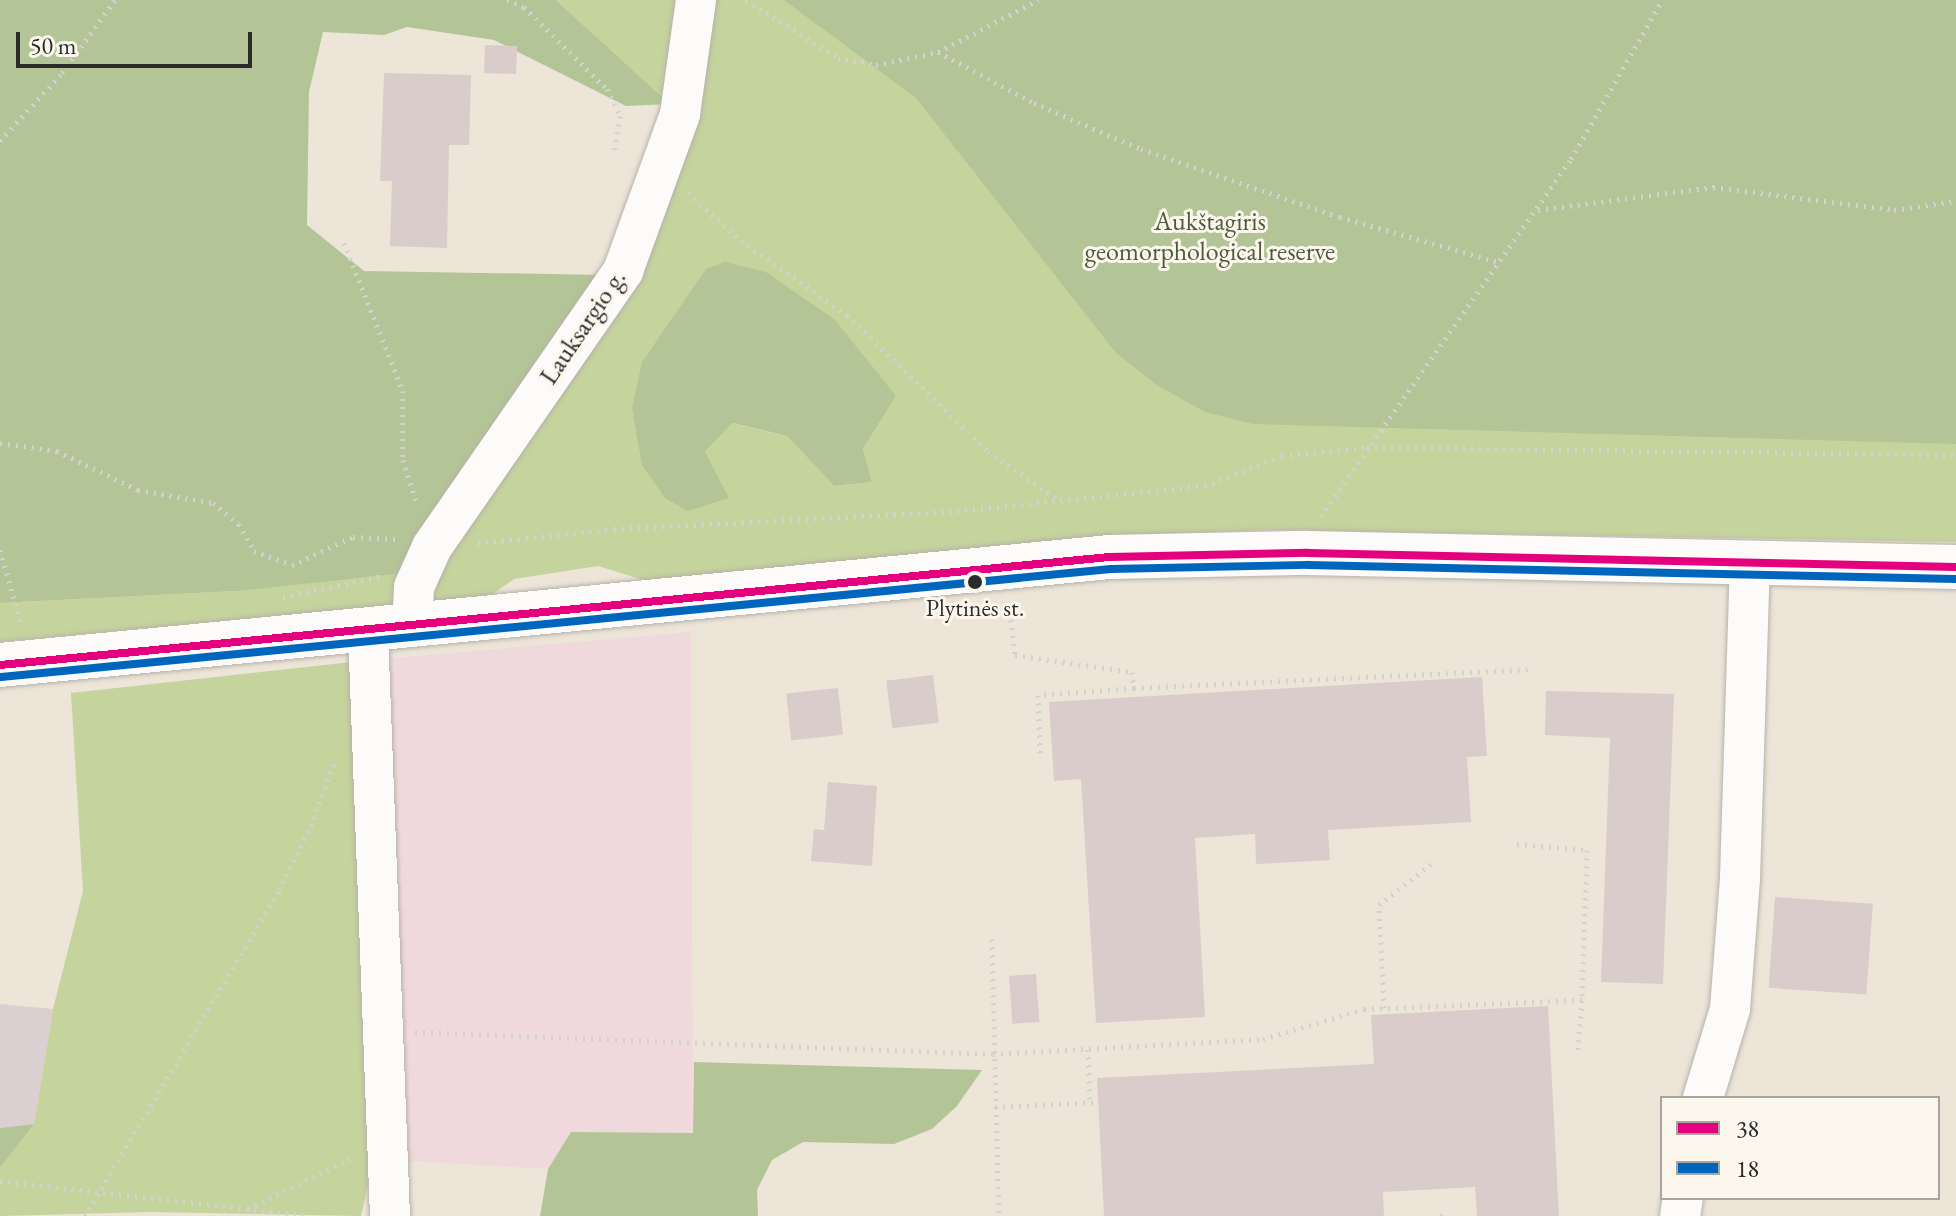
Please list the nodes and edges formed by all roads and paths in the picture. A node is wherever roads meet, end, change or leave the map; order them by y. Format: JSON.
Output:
{"nodes":[{"id":1,"x":115,"y":0,"type":"edge"},
{"id":2,"x":507,"y":0,"type":"edge"},
{"id":3,"x":696,"y":0,"type":"edge"},
{"id":4,"x":746,"y":0,"type":"edge"},
{"id":5,"x":1038,"y":0,"type":"edge"},
{"id":6,"x":1662,"y":0,"type":"edge"},
{"id":7,"x":938,"y":52,"type":"junction"},
{"id":8,"x":0,"y":141,"type":"edge"},
{"id":9,"x":614,"y":153,"type":"dead end"},
{"id":10,"x":663,"y":171,"type":"junction"},
{"id":11,"x":1956,"y":201,"type":"edge"},
{"id":12,"x":1537,"y":210,"type":"junction"},
{"id":13,"x":344,"y":243,"type":"dead end"},
{"id":14,"x":1501,"y":263,"type":"junction"},
{"id":15,"x":0,"y":443,"type":"edge"},
{"id":16,"x":1367,"y":447,"type":"junction"},
{"id":17,"x":1956,"y":455,"type":"edge"},
{"id":18,"x":1060,"y":501,"type":"junction"},
{"id":19,"x":432,"y":547,"type":"junction"},
{"id":20,"x":0,"y":550,"type":"edge"},
{"id":21,"x":1308,"y":553,"type":"junction"},
{"id":22,"x":1750,"y":563,"type":"junction"},
{"id":23,"x":1956,"y":567,"type":"edge"},
{"id":24,"x":1001,"y":568,"type":"junction"},
{"id":25,"x":412,"y":627,"type":"junction"},
{"id":26,"x":368,"y":631,"type":"junction"},
{"id":27,"x":12,"y":648,"type":"edge"},
{"id":28,"x":1533,"y":669,"type":"dead end"},
{"id":29,"x":1134,"y":688,"type":"junction"},
{"id":30,"x":338,"y":753,"type":"dead end"},
{"id":31,"x":1040,"y":755,"type":"dead end"},
{"id":32,"x":1517,"y":844,"type":"dead end"},
{"id":33,"x":1435,"y":861,"type":"dead end"},
{"id":34,"x":992,"y":939,"type":"dead end"},
{"id":35,"x":1582,"y":1000,"type":"junction"},
{"id":36,"x":1384,"y":1008,"type":"junction"},
{"id":37,"x":383,"y":1031,"type":"junction"},
{"id":38,"x":1088,"y":1049,"type":"junction"},
{"id":39,"x":1578,"y":1050,"type":"dead end"},
{"id":40,"x":993,"y":1054,"type":"junction"},
{"id":41,"x":1704,"y":1096,"type":"edge"},
{"id":42,"x":1098,"y":1102,"type":"dead end"},
{"id":43,"x":1090,"y":1103,"type":"junction"},
{"id":44,"x":995,"y":1107,"type":"junction"},
{"id":45,"x":387,"y":1134,"type":"junction"},
{"id":46,"x":0,"y":1181,"type":"edge"},
{"id":47,"x":100,"y":1194,"type":"junction"},
{"id":48,"x":247,"y":1209,"type":"junction"},
{"id":49,"x":85,"y":1216,"type":"edge"},
{"id":50,"x":306,"y":1216,"type":"edge"},
{"id":51,"x":390,"y":1216,"type":"edge"},
{"id":52,"x":999,"y":1216,"type":"edge"}],
"edges":[{"from":1,"to":8,"type":"path"},
{"from":2,"to":9,"type":"path"},
{"from":3,"to":10,"type":"street","name":"Lauksargio g."},
{"from":4,"to":7,"type":"path"},
{"from":5,"to":7,"type":"path"},
{"from":6,"to":12,"type":"path"},
{"from":7,"to":14,"type":"path"},
{"from":10,"to":18,"type":"path"},
{"from":10,"to":19,"type":"street","name":"Lauksargio g."},
{"from":11,"to":12,"type":"path"},
{"from":12,"to":14,"type":"path"},
{"from":13,"to":19,"type":"path"},
{"from":14,"to":16,"type":"path"},
{"from":15,"to":19,"type":"path"},
{"from":16,"to":17,"type":"path"},
{"from":16,"to":18,"type":"path"},
{"from":16,"to":21,"type":"path"},
{"from":18,"to":19,"type":"path"},
{"from":19,"to":25,"type":"street","name":"Lauksargio g."},
{"from":20,"to":27,"type":"path"},
{"from":21,"to":22,"type":"main road"},
{"from":21,"to":24,"type":"main road"},
{"from":22,"to":23,"type":"main road"},
{"from":22,"to":41,"type":"street"},
{"from":24,"to":25,"type":"main road"},
{"from":24,"to":29,"type":"path"},
{"from":25,"to":26,"type":"main road"},
{"from":26,"to":27,"type":"main road"},
{"from":26,"to":37,"type":"street"},
{"from":28,"to":29,"type":"path"},
{"from":29,"to":31,"type":"path"},
{"from":30,"to":47,"type":"path"},
{"from":32,"to":35,"type":"path"},
{"from":33,"to":36,"type":"path"},
{"from":34,"to":40,"type":"path"},
{"from":35,"to":36,"type":"path"},
{"from":35,"to":39,"type":"path"},
{"from":36,"to":38,"type":"path"},
{"from":37,"to":40,"type":"path"},
{"from":37,"to":45,"type":"street"},
{"from":38,"to":40,"type":"path"},
{"from":38,"to":43,"type":"path"},
{"from":40,"to":44,"type":"path"},
{"from":42,"to":43,"type":"path"},
{"from":43,"to":44,"type":"path"},
{"from":44,"to":52,"type":"path"},
{"from":45,"to":48,"type":"path"},
{"from":45,"to":51,"type":"street"},
{"from":46,"to":47,"type":"path"},
{"from":47,"to":48,"type":"path"},
{"from":47,"to":49,"type":"path"},
{"from":48,"to":50,"type":"path"}]}
